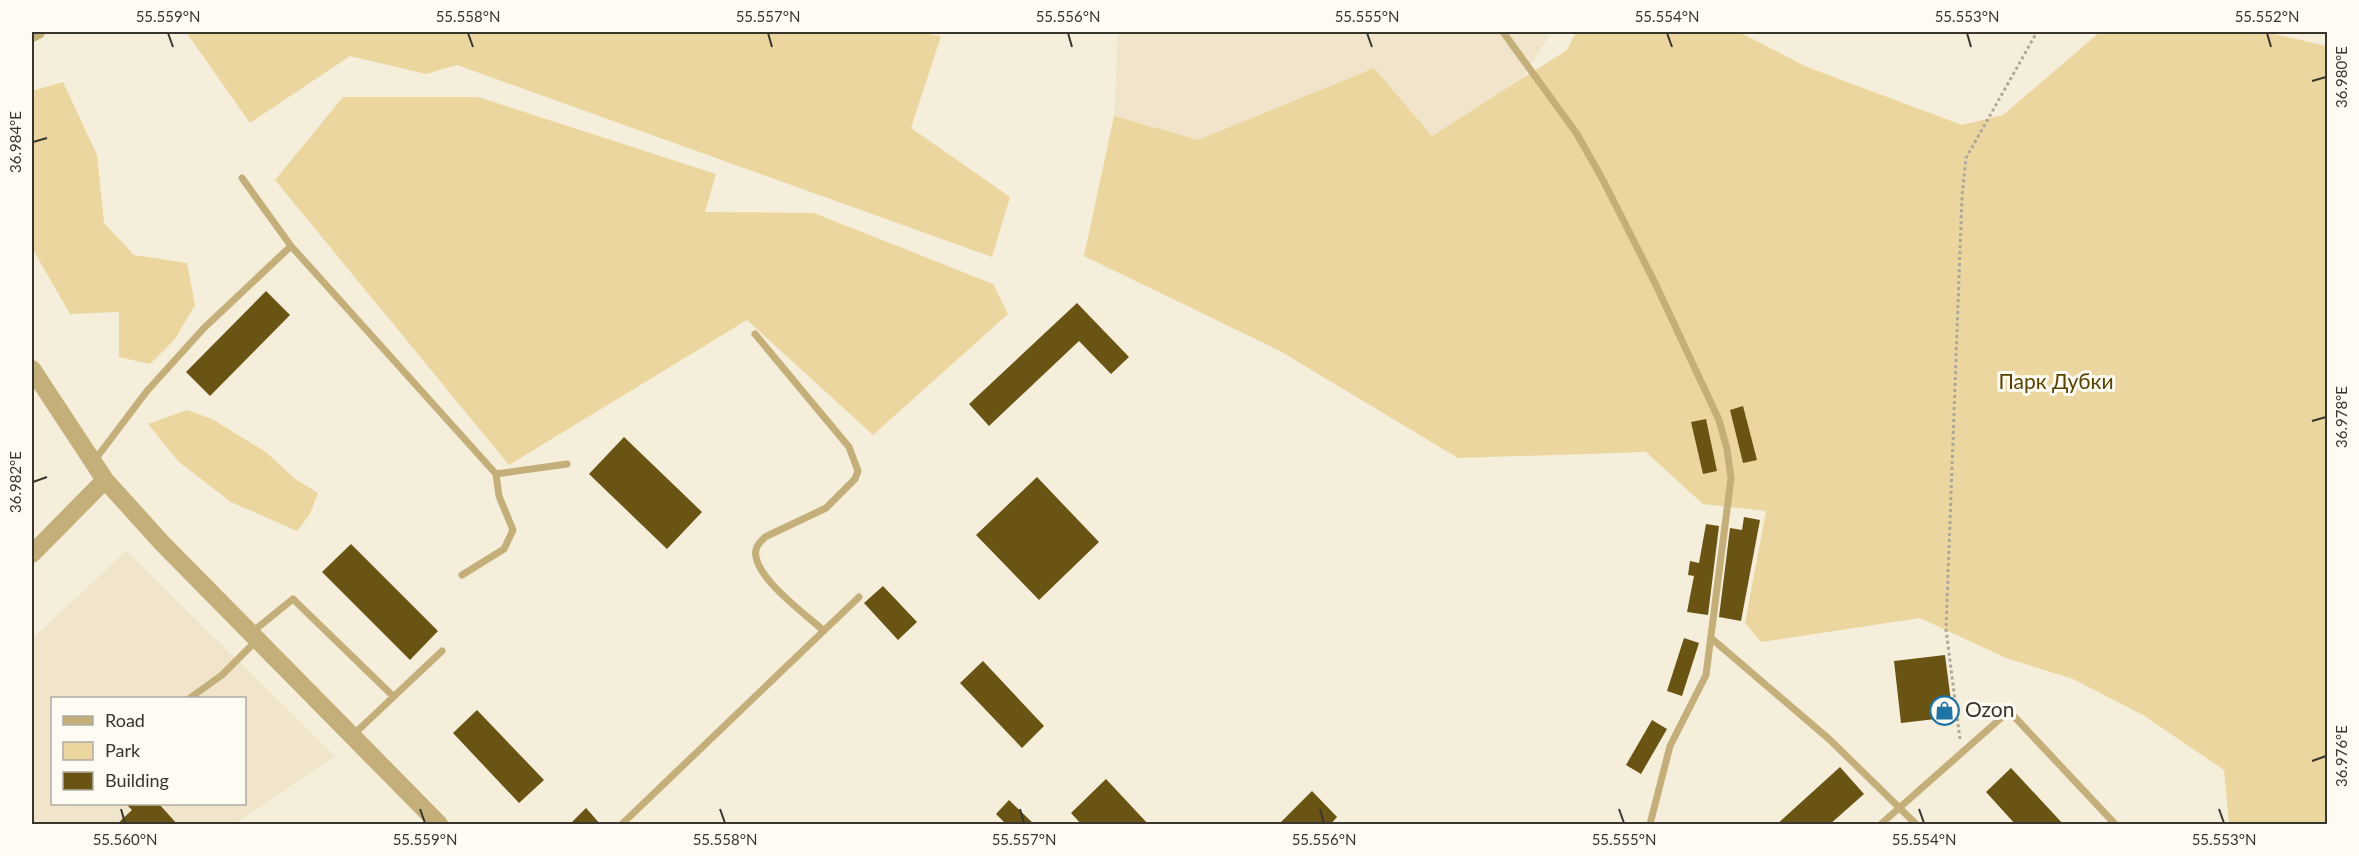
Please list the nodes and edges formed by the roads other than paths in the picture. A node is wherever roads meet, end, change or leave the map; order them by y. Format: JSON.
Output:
{"nodes":[{"id":1,"x":38,"y":32,"type":"edge"},
{"id":2,"x":1503,"y":32,"type":"edge"},
{"id":3,"x":32,"y":35,"type":"edge"},
{"id":4,"x":242,"y":178,"type":"dead end"},
{"id":5,"x":291,"y":246,"type":"junction"},
{"id":6,"x":755,"y":334,"type":"dead end"},
{"id":7,"x":32,"y":369,"type":"edge"},
{"id":8,"x":93,"y":463,"type":"junction"},
{"id":9,"x":567,"y":464,"type":"dead end"},
{"id":10,"x":496,"y":474,"type":"junction"},
{"id":11,"x":105,"y":480,"type":"junction"},
{"id":12,"x":32,"y":554,"type":"edge"},
{"id":13,"x":462,"y":575,"type":"dead end"},
{"id":14,"x":859,"y":597,"type":"dead end"},
{"id":15,"x":824,"y":631,"type":"junction"},
{"id":16,"x":254,"y":637,"type":"junction"},
{"id":17,"x":1711,"y":638,"type":"junction"},
{"id":18,"x":442,"y":651,"type":"dead end"},
{"id":19,"x":393,"y":696,"type":"junction"},
{"id":20,"x":193,"y":697,"type":"edge"},
{"id":21,"x":351,"y":737,"type":"junction"},
{"id":22,"x":1899,"y":808,"type":"junction"},
{"id":23,"x":439,"y":825,"type":"edge"},
{"id":24,"x":622,"y":825,"type":"edge"},
{"id":25,"x":1650,"y":825,"type":"edge"},
{"id":26,"x":1881,"y":825,"type":"edge"},
{"id":27,"x":1916,"y":825,"type":"edge"},
{"id":28,"x":2115,"y":825,"type":"edge"}],
"edges":[{"from":1,"to":3,"type":"street"},
{"from":2,"to":17,"type":"lane"},
{"from":4,"to":5,"type":"lane"},
{"from":5,"to":8,"type":"lane"},
{"from":5,"to":10,"type":"lane"},
{"from":6,"to":15,"type":"lane"},
{"from":7,"to":8,"type":"street"},
{"from":8,"to":11,"type":"street"},
{"from":9,"to":10,"type":"lane"},
{"from":10,"to":13,"type":"lane"},
{"from":11,"to":12,"type":"street"},
{"from":11,"to":16,"type":"street"},
{"from":14,"to":15,"type":"lane"},
{"from":15,"to":24,"type":"lane"},
{"from":16,"to":19,"type":"lane"},
{"from":16,"to":20,"type":"lane"},
{"from":16,"to":21,"type":"street"},
{"from":17,"to":22,"type":"lane"},
{"from":17,"to":25,"type":"lane"},
{"from":18,"to":19,"type":"lane"},
{"from":19,"to":21,"type":"lane"},
{"from":21,"to":23,"type":"street"},
{"from":22,"to":26,"type":"lane"},
{"from":22,"to":27,"type":"lane"},
{"from":22,"to":28,"type":"lane"}]}
